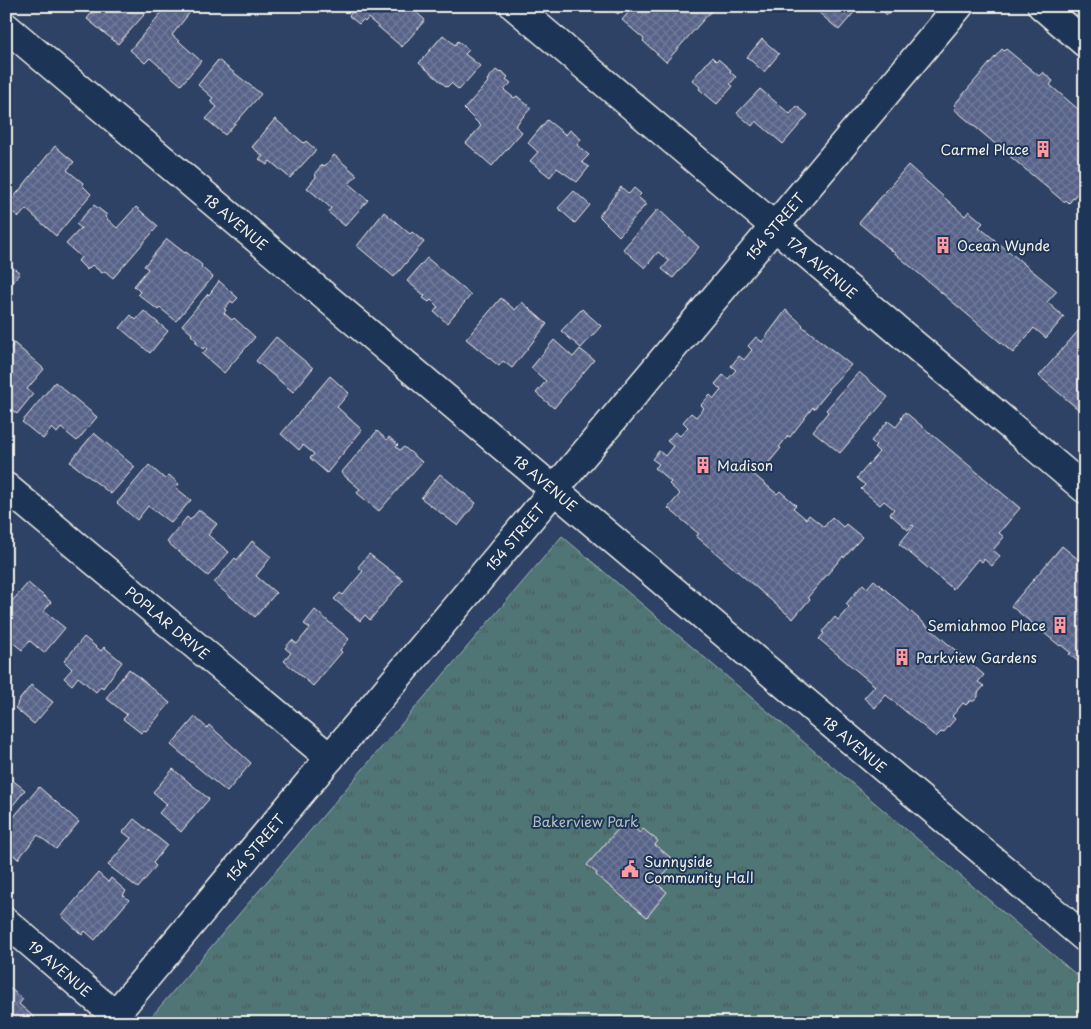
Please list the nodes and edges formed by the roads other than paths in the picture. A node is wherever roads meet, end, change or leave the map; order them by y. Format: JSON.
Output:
{"nodes":[{"id":1,"x":514,"y":6,"type":"edge"},
{"id":2,"x":959,"y":6,"type":"edge"},
{"id":3,"x":1042,"y":6,"type":"edge"},
{"id":4,"x":6,"y":27,"type":"edge"},
{"id":5,"x":1085,"y":43,"type":"edge"},
{"id":6,"x":775,"y":226,"type":"junction"},
{"id":7,"x":6,"y":487,"type":"edge"},
{"id":8,"x":1085,"y":489,"type":"edge"},
{"id":9,"x":555,"y":490,"type":"junction"},
{"id":10,"x":330,"y":758,"type":"junction"},
{"id":11,"x":6,"y":922,"type":"edge"},
{"id":12,"x":1085,"y":938,"type":"edge"},
{"id":13,"x":111,"y":1019,"type":"edge"}],
"edges":[{"from":1,"to":6,"type":"street","name":"17A AVENUE"},
{"from":2,"to":6,"type":"street","name":"154 STREET"},
{"from":3,"to":5,"type":"street"},
{"from":4,"to":9,"type":"street","name":"18 AVENUE"},
{"from":6,"to":8,"type":"street","name":"17A AVENUE"},
{"from":6,"to":9,"type":"street","name":"154 STREET"},
{"from":7,"to":10,"type":"street","name":"POPLAR DRIVE"},
{"from":9,"to":10,"type":"street","name":"154 STREET"},
{"from":9,"to":12,"type":"street","name":"18 AVENUE"},
{"from":10,"to":13,"type":"street","name":"154 STREET"},
{"from":11,"to":13,"type":"street","name":"19 AVENUE"}]}
